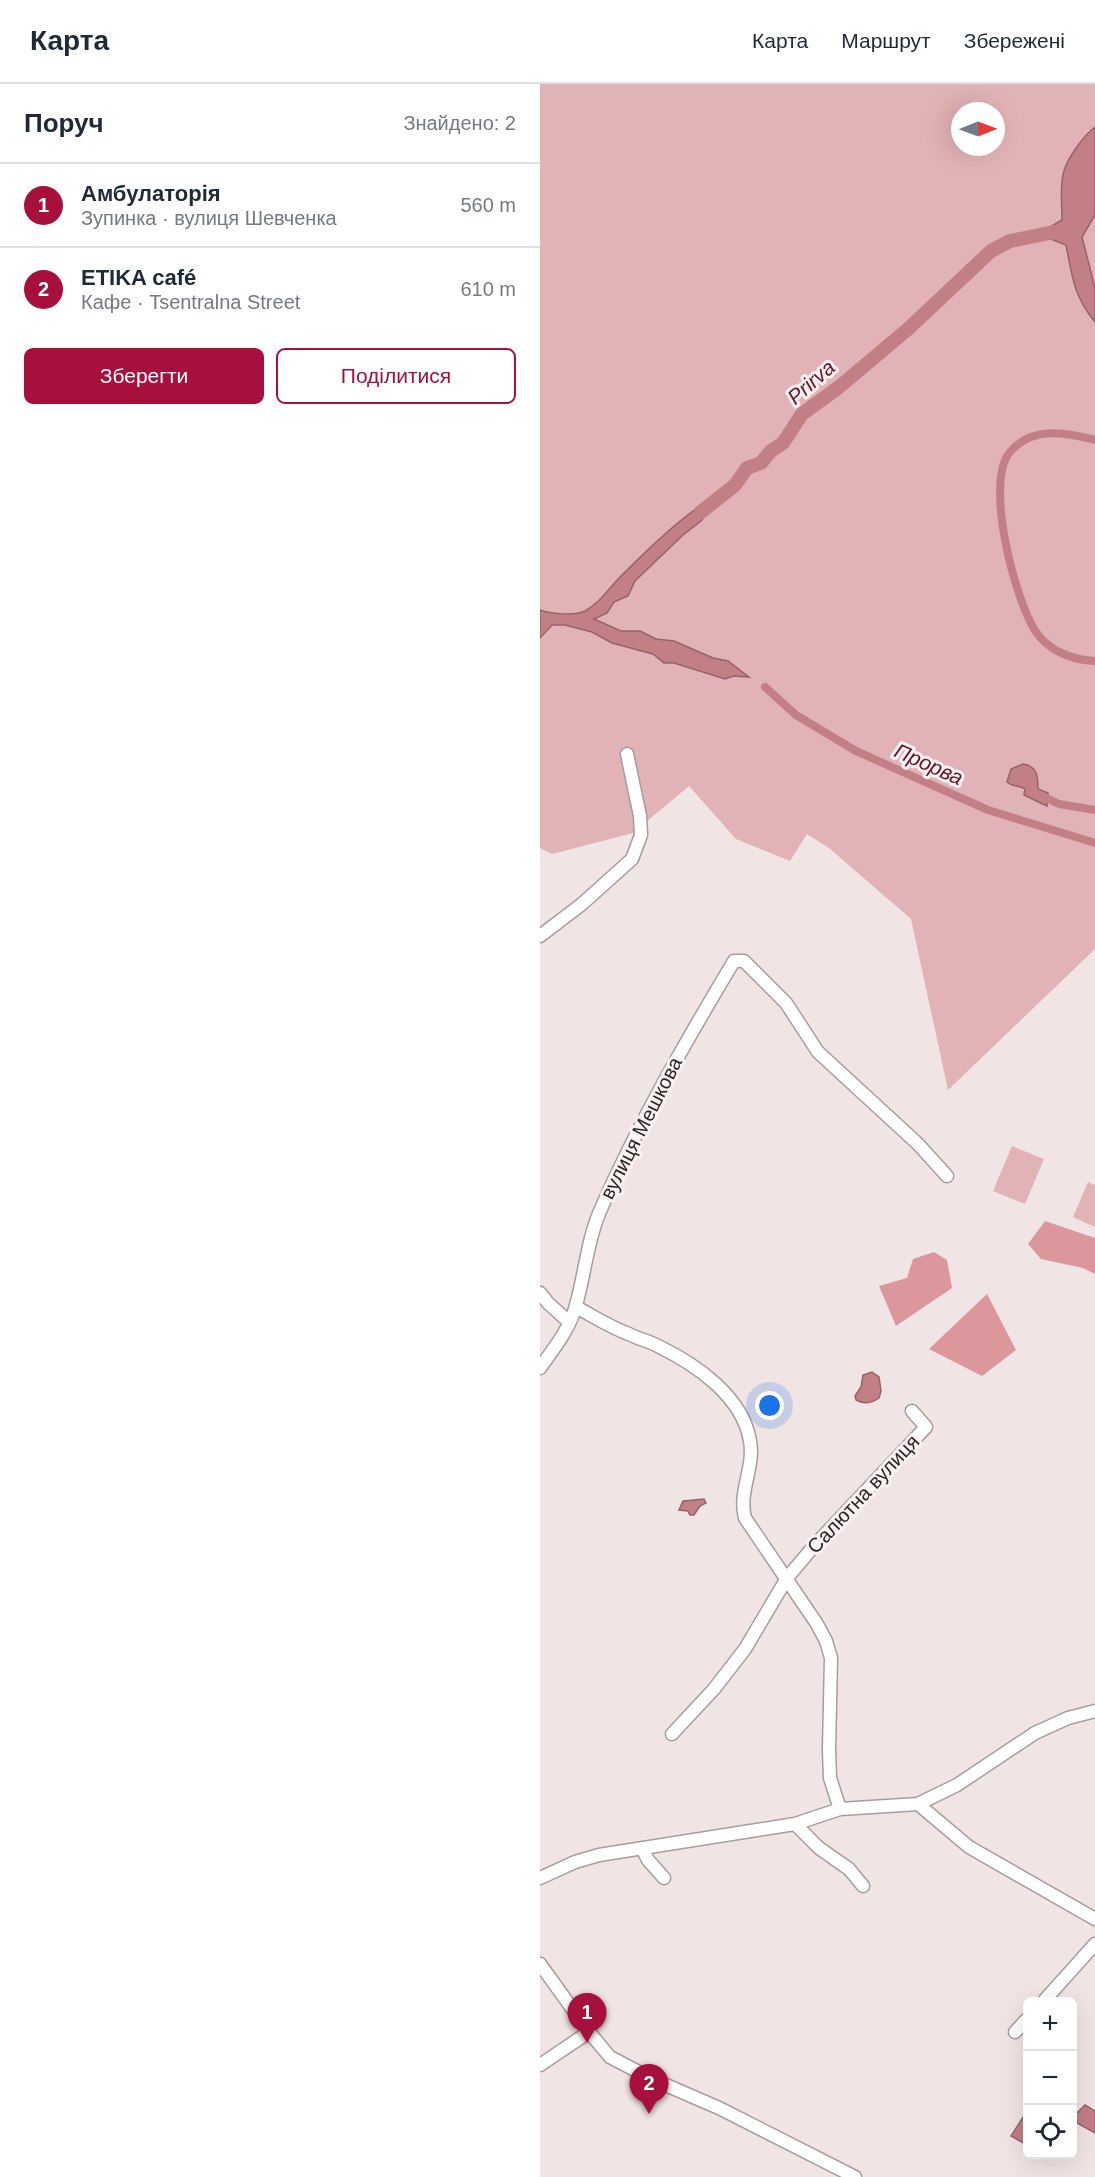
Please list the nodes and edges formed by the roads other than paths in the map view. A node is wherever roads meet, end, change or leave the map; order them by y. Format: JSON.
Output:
{"nodes":[{"id":1,"x":627,"y":754,"type":"dead end"},
{"id":2,"x":540,"y":936,"type":"edge"},
{"id":3,"x":947,"y":1176,"type":"dead end"},
{"id":4,"x":540,"y":1293,"type":"edge"},
{"id":5,"x":576,"y":1307,"type":"junction"},
{"id":6,"x":569,"y":1322,"type":"junction"},
{"id":7,"x":540,"y":1368,"type":"edge"},
{"id":8,"x":912,"y":1412,"type":"dead end"},
{"id":9,"x":787,"y":1578,"type":"junction"},
{"id":10,"x":1095,"y":1711,"type":"edge"},
{"id":11,"x":672,"y":1734,"type":"dead end"},
{"id":12,"x":918,"y":1804,"type":"junction"},
{"id":13,"x":840,"y":1809,"type":"junction"},
{"id":14,"x":795,"y":1824,"type":"junction"},
{"id":15,"x":643,"y":1850,"type":"junction"},
{"id":16,"x":540,"y":1878,"type":"edge"},
{"id":17,"x":664,"y":1878,"type":"dead end"},
{"id":18,"x":863,"y":1886,"type":"dead end"},
{"id":19,"x":1095,"y":1919,"type":"edge"},
{"id":20,"x":1095,"y":1944,"type":"edge"},
{"id":21,"x":540,"y":1964,"type":"edge"},
{"id":22,"x":1047,"y":1997,"type":"edge"},
{"id":23,"x":1023,"y":2023,"type":"edge"},
{"id":24,"x":589,"y":2032,"type":"junction"},
{"id":25,"x":1015,"y":2032,"type":"dead end"},
{"id":26,"x":540,"y":2065,"type":"edge"},
{"id":27,"x":855,"y":2177,"type":"edge"}],
"edges":[{"from":1,"to":2,"type":"street"},
{"from":3,"to":5,"type":"street","name":"вулиця Мешкова"},
{"from":4,"to":6,"type":"street"},
{"from":5,"to":6,"type":"street","name":"вулиця Мешкова"},
{"from":5,"to":9,"type":"street"},
{"from":6,"to":7,"type":"street","name":"вулиця Мешкова"},
{"from":8,"to":9,"type":"street","name":"Салютна вулиця"},
{"from":9,"to":11,"type":"street","name":"Салютна вулиця"},
{"from":9,"to":13,"type":"street"},
{"from":10,"to":12,"type":"street"},
{"from":12,"to":13,"type":"street"},
{"from":12,"to":19,"type":"street"},
{"from":13,"to":14,"type":"street"},
{"from":14,"to":15,"type":"street"},
{"from":14,"to":18,"type":"street"},
{"from":15,"to":16,"type":"street"},
{"from":15,"to":17,"type":"street"},
{"from":20,"to":22,"type":"street"},
{"from":21,"to":24,"type":"street"},
{"from":23,"to":25,"type":"street"},
{"from":24,"to":26,"type":"street"},
{"from":24,"to":27,"type":"street"}]}
